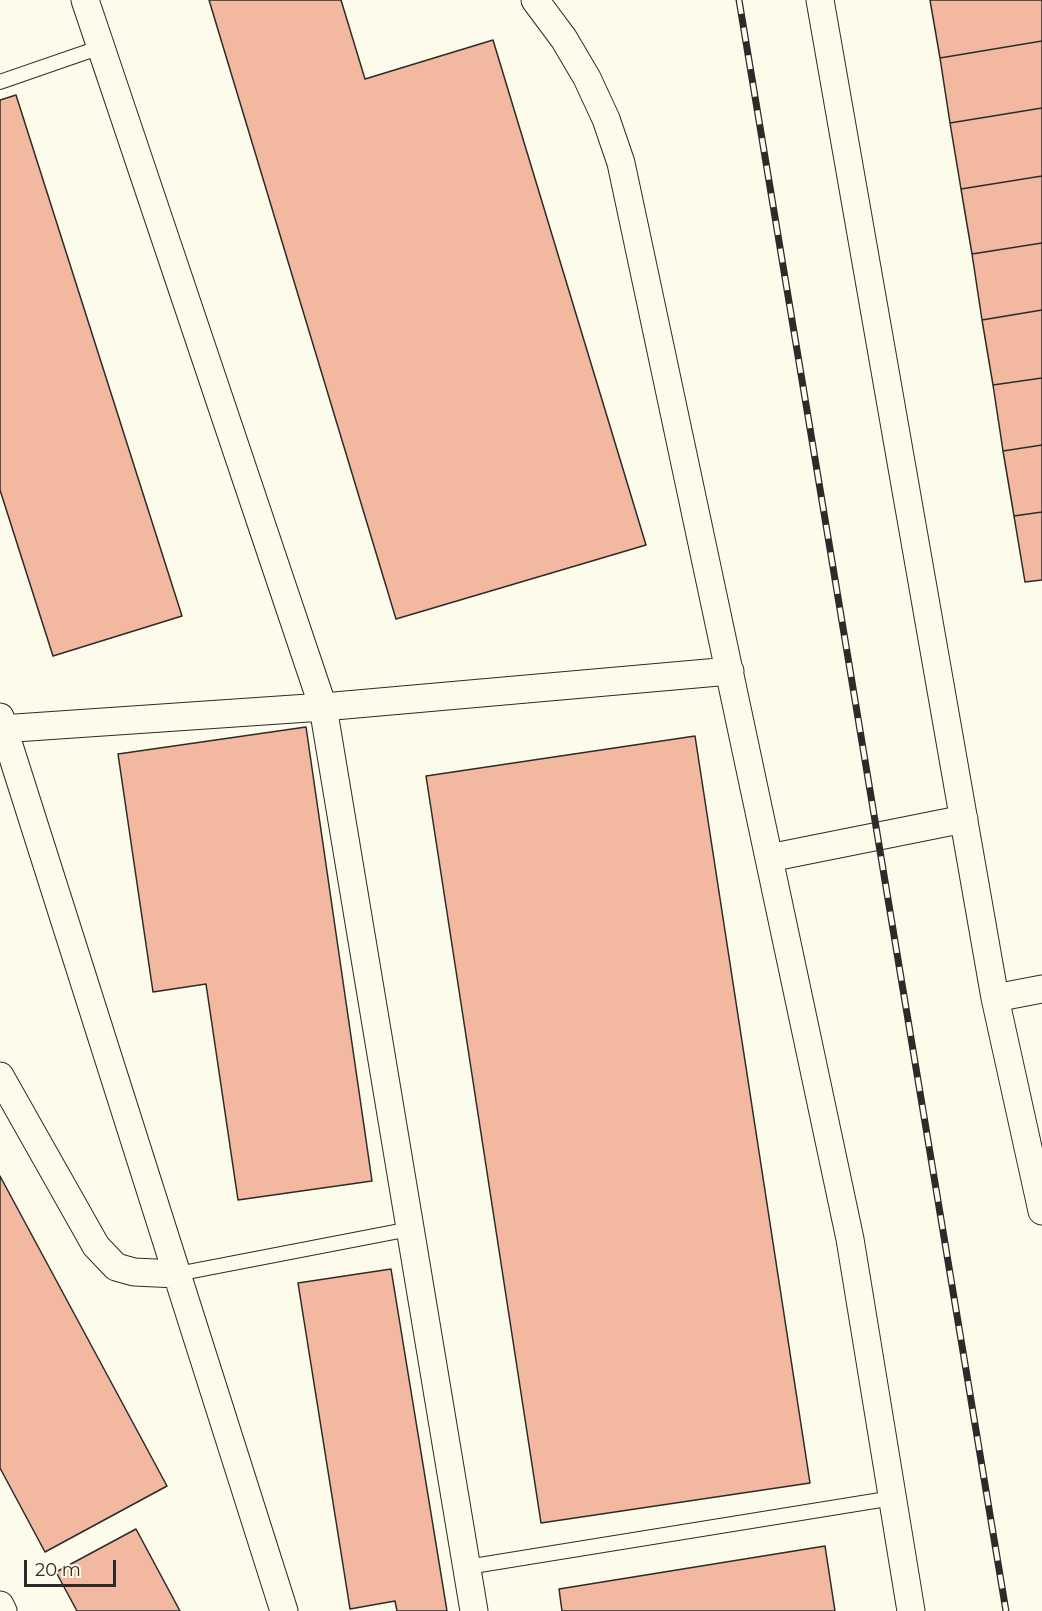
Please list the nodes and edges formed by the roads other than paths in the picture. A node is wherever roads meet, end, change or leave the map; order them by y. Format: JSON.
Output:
{"nodes":[{"id":1,"x":85,"y":0,"type":"edge"},
{"id":2,"x":535,"y":0,"type":"edge"},
{"id":3,"x":820,"y":0,"type":"edge"},
{"id":4,"x":101,"y":47,"type":"junction"},
{"id":5,"x":0,"y":82,"type":"edge"},
{"id":6,"x":729,"y":671,"type":"junction"},
{"id":7,"x":323,"y":707,"type":"junction"},
{"id":8,"x":1,"y":725,"type":"edge"},
{"id":9,"x":963,"y":819,"type":"junction"},
{"id":10,"x":769,"y":858,"type":"junction"},
{"id":11,"x":1042,"y":989,"type":"edge"},
{"id":12,"x":995,"y":998,"type":"junction"},
{"id":13,"x":0,"y":1076,"type":"edge"},
{"id":14,"x":1042,"y":1211,"type":"edge"},
{"id":15,"x":410,"y":1229,"type":"junction"},
{"id":16,"x":177,"y":1274,"type":"junction"},
{"id":17,"x":893,"y":1498,"type":"junction"},
{"id":18,"x":467,"y":1567,"type":"junction"},
{"id":19,"x":0,"y":1605,"type":"edge"},
{"id":20,"x":3,"y":1611,"type":"edge"},
{"id":21,"x":284,"y":1611,"type":"edge"},
{"id":22,"x":474,"y":1611,"type":"edge"},
{"id":23,"x":911,"y":1611,"type":"edge"}],
"edges":[{"from":1,"to":4,"type":"street"},
{"from":2,"to":6,"type":"street"},
{"from":3,"to":9,"type":"street"},
{"from":4,"to":5,"type":"lane"},
{"from":4,"to":7,"type":"street"},
{"from":6,"to":7,"type":"street"},
{"from":6,"to":10,"type":"street"},
{"from":7,"to":8,"type":"street"},
{"from":7,"to":15,"type":"street"},
{"from":8,"to":16,"type":"street"},
{"from":9,"to":10,"type":"street"},
{"from":9,"to":12,"type":"street"},
{"from":10,"to":17,"type":"street"},
{"from":11,"to":12,"type":"street"},
{"from":12,"to":14,"type":"street"},
{"from":13,"to":16,"type":"street"},
{"from":15,"to":16,"type":"lane"},
{"from":15,"to":18,"type":"street"},
{"from":16,"to":21,"type":"street"},
{"from":17,"to":18,"type":"lane"},
{"from":17,"to":23,"type":"street"},
{"from":18,"to":22,"type":"street"},
{"from":19,"to":20,"type":"street"}]}
